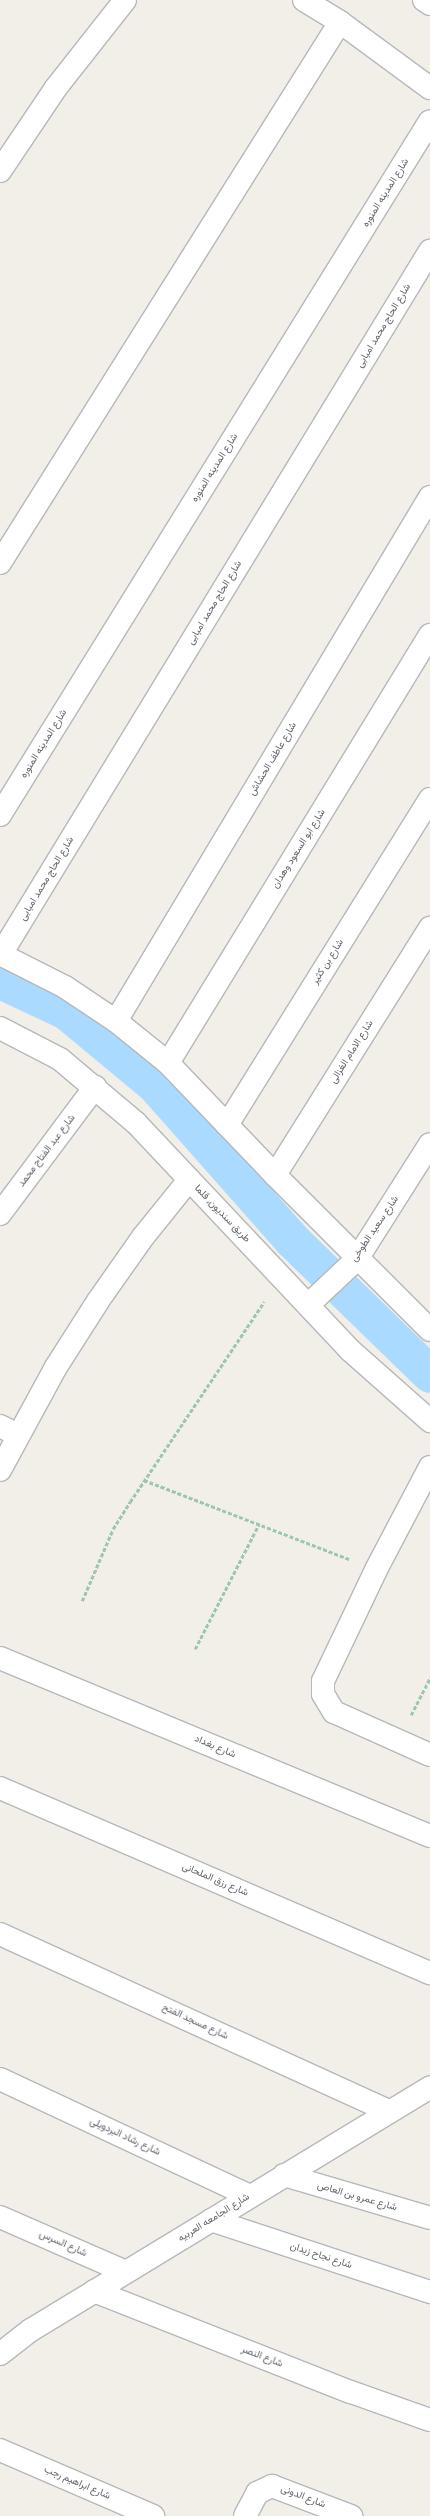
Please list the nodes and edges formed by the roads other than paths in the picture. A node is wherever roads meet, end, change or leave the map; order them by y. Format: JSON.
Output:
{"nodes":[{"id":1,"x":126,"y":0,"type":"edge"},
{"id":2,"x":304,"y":0,"type":"edge"},
{"id":3,"x":424,"y":0,"type":"edge"},
{"id":4,"x":430,"y":4,"type":"edge"},
{"id":5,"x":340,"y":22,"type":"junction"},
{"id":6,"x":430,"y":88,"type":"edge"},
{"id":7,"x":430,"y":121,"type":"edge"},
{"id":8,"x":0,"y":171,"type":"edge"},
{"id":9,"x":430,"y":251,"type":"edge"},
{"id":10,"x":430,"y":497,"type":"edge"},
{"id":11,"x":0,"y":563,"type":"edge"},
{"id":12,"x":430,"y":635,"type":"edge"},
{"id":13,"x":430,"y":799,"type":"edge"},
{"id":14,"x":0,"y":815,"type":"edge"},
{"id":15,"x":430,"y":928,"type":"edge"},
{"id":16,"x":0,"y":954,"type":"edge"},
{"id":17,"x":116,"y":1021,"type":"junction"},
{"id":18,"x":0,"y":1028,"type":"edge"},
{"id":19,"x":168,"y":1064,"type":"junction"},
{"id":20,"x":95,"y":1087,"type":"junction"},
{"id":21,"x":227,"y":1125,"type":"junction"},
{"id":22,"x":430,"y":1144,"type":"edge"},
{"id":23,"x":275,"y":1176,"type":"junction"},
{"id":24,"x":189,"y":1180,"type":"junction"},
{"id":25,"x":0,"y":1214,"type":"edge"},
{"id":26,"x":357,"y":1259,"type":"junction"},
{"id":27,"x":308,"y":1305,"type":"junction"},
{"id":28,"x":430,"y":1330,"type":"edge"},
{"id":29,"x":430,"y":1421,"type":"edge"},
{"id":30,"x":9,"y":1430,"type":"edge"},
{"id":31,"x":430,"y":1467,"type":"edge"},
{"id":32,"x":0,"y":1470,"type":"edge"},
{"id":33,"x":0,"y":1658,"type":"edge"},
{"id":34,"x":430,"y":1755,"type":"edge"},
{"id":35,"x":0,"y":1788,"type":"edge"},
{"id":36,"x":430,"y":1836,"type":"edge"},
{"id":37,"x":0,"y":1934,"type":"edge"},
{"id":38,"x":430,"y":1972,"type":"edge"},
{"id":39,"x":0,"y":2079,"type":"edge"},
{"id":40,"x":430,"y":2087,"type":"edge"},
{"id":41,"x":389,"y":2111,"type":"junction"},
{"id":42,"x":284,"y":2175,"type":"junction"},
{"id":43,"x":250,"y":2196,"type":"junction"},
{"id":44,"x":0,"y":2217,"type":"edge"},
{"id":45,"x":430,"y":2218,"type":"edge"},
{"id":46,"x":211,"y":2220,"type":"junction"},
{"id":47,"x":126,"y":2272,"type":"junction"},
{"id":48,"x":94,"y":2291,"type":"junction"},
{"id":49,"x":430,"y":2292,"type":"edge"},
{"id":50,"x":0,"y":2354,"type":"edge"},
{"id":51,"x":430,"y":2420,"type":"edge"},
{"id":52,"x":0,"y":2450,"type":"edge"},
{"id":53,"x":154,"y":2516,"type":"edge"},
{"id":54,"x":245,"y":2516,"type":"edge"},
{"id":55,"x":351,"y":2516,"type":"edge"}],
"edges":[{"from":1,"to":8,"type":"street"},
{"from":2,"to":5,"type":"street"},
{"from":3,"to":4,"type":"street"},
{"from":5,"to":6,"type":"street"},
{"from":5,"to":11,"type":"street"},
{"from":7,"to":14,"type":"street","name":"شارع المدينه المنوره"},
{"from":9,"to":16,"type":"street","name":"شارع الحاج محمد امبابى"},
{"from":10,"to":17,"type":"street","name":"شارع عاطف الحشاش"},
{"from":12,"to":19,"type":"street","name":"شارع ابو السعود وهدان"},
{"from":13,"to":21,"type":"street","name":"شارع بن كثير"},
{"from":15,"to":23,"type":"street","name":"شارع الامام الغزالى"},
{"from":16,"to":17,"type":"street"},
{"from":17,"to":19,"type":"street"},
{"from":18,"to":20,"type":"street","name":"طريق سنديون, قلما"},
{"from":19,"to":21,"type":"street"},
{"from":20,"to":24,"type":"street","name":"طريق سنديون, قلما"},
{"from":20,"to":25,"type":"street","name":"شارع عبد الفتاح محمد"},
{"from":21,"to":23,"type":"street"},
{"from":22,"to":26,"type":"street","name":"شارع سعيد الطوخى"},
{"from":23,"to":26,"type":"street"},
{"from":24,"to":27,"type":"street","name":"طريق سنديون, قلما"},
{"from":24,"to":30,"type":"street"},
{"from":26,"to":27,"type":"street","name":"شارع سعيد الطوخى"},
{"from":26,"to":28,"type":"street"},
{"from":27,"to":29,"type":"street","name":"طريق سنديون, قلما"},
{"from":30,"to":32,"type":"street"},
{"from":31,"to":34,"type":"street"},
{"from":33,"to":36,"type":"street","name":"شارع بغداد"},
{"from":35,"to":38,"type":"street","name":"شارع رزق الملحانى"},
{"from":37,"to":41,"type":"street","name":"شارع مسجد الفتح"},
{"from":39,"to":43,"type":"street","name":"شارع رشاد البردويلى"},
{"from":40,"to":41,"type":"street","name":"شارع الجامعه العربيه"},
{"from":41,"to":42,"type":"street","name":"شارع الجامعه العربيه"},
{"from":42,"to":43,"type":"street","name":"شارع الجامعه العربيه"},
{"from":42,"to":45,"type":"street","name":"شارع عمرو بن العاص"},
{"from":43,"to":46,"type":"street","name":"شارع الجامعه العربيه"},
{"from":44,"to":47,"type":"street","name":"شارع السرس"},
{"from":46,"to":47,"type":"street","name":"شارع الجامعه العربيه"},
{"from":46,"to":49,"type":"street","name":"شارع نجاح زيدان"},
{"from":47,"to":48,"type":"street","name":"شارع الجامعه العربيه"},
{"from":48,"to":50,"type":"street","name":"شارع الجامعه العربيه"},
{"from":48,"to":51,"type":"street","name":"شارع النصر"},
{"from":52,"to":53,"type":"street","name":"شارع ابراهيم رجب"},
{"from":54,"to":55,"type":"street","name":"شارع الدونى"}]}
